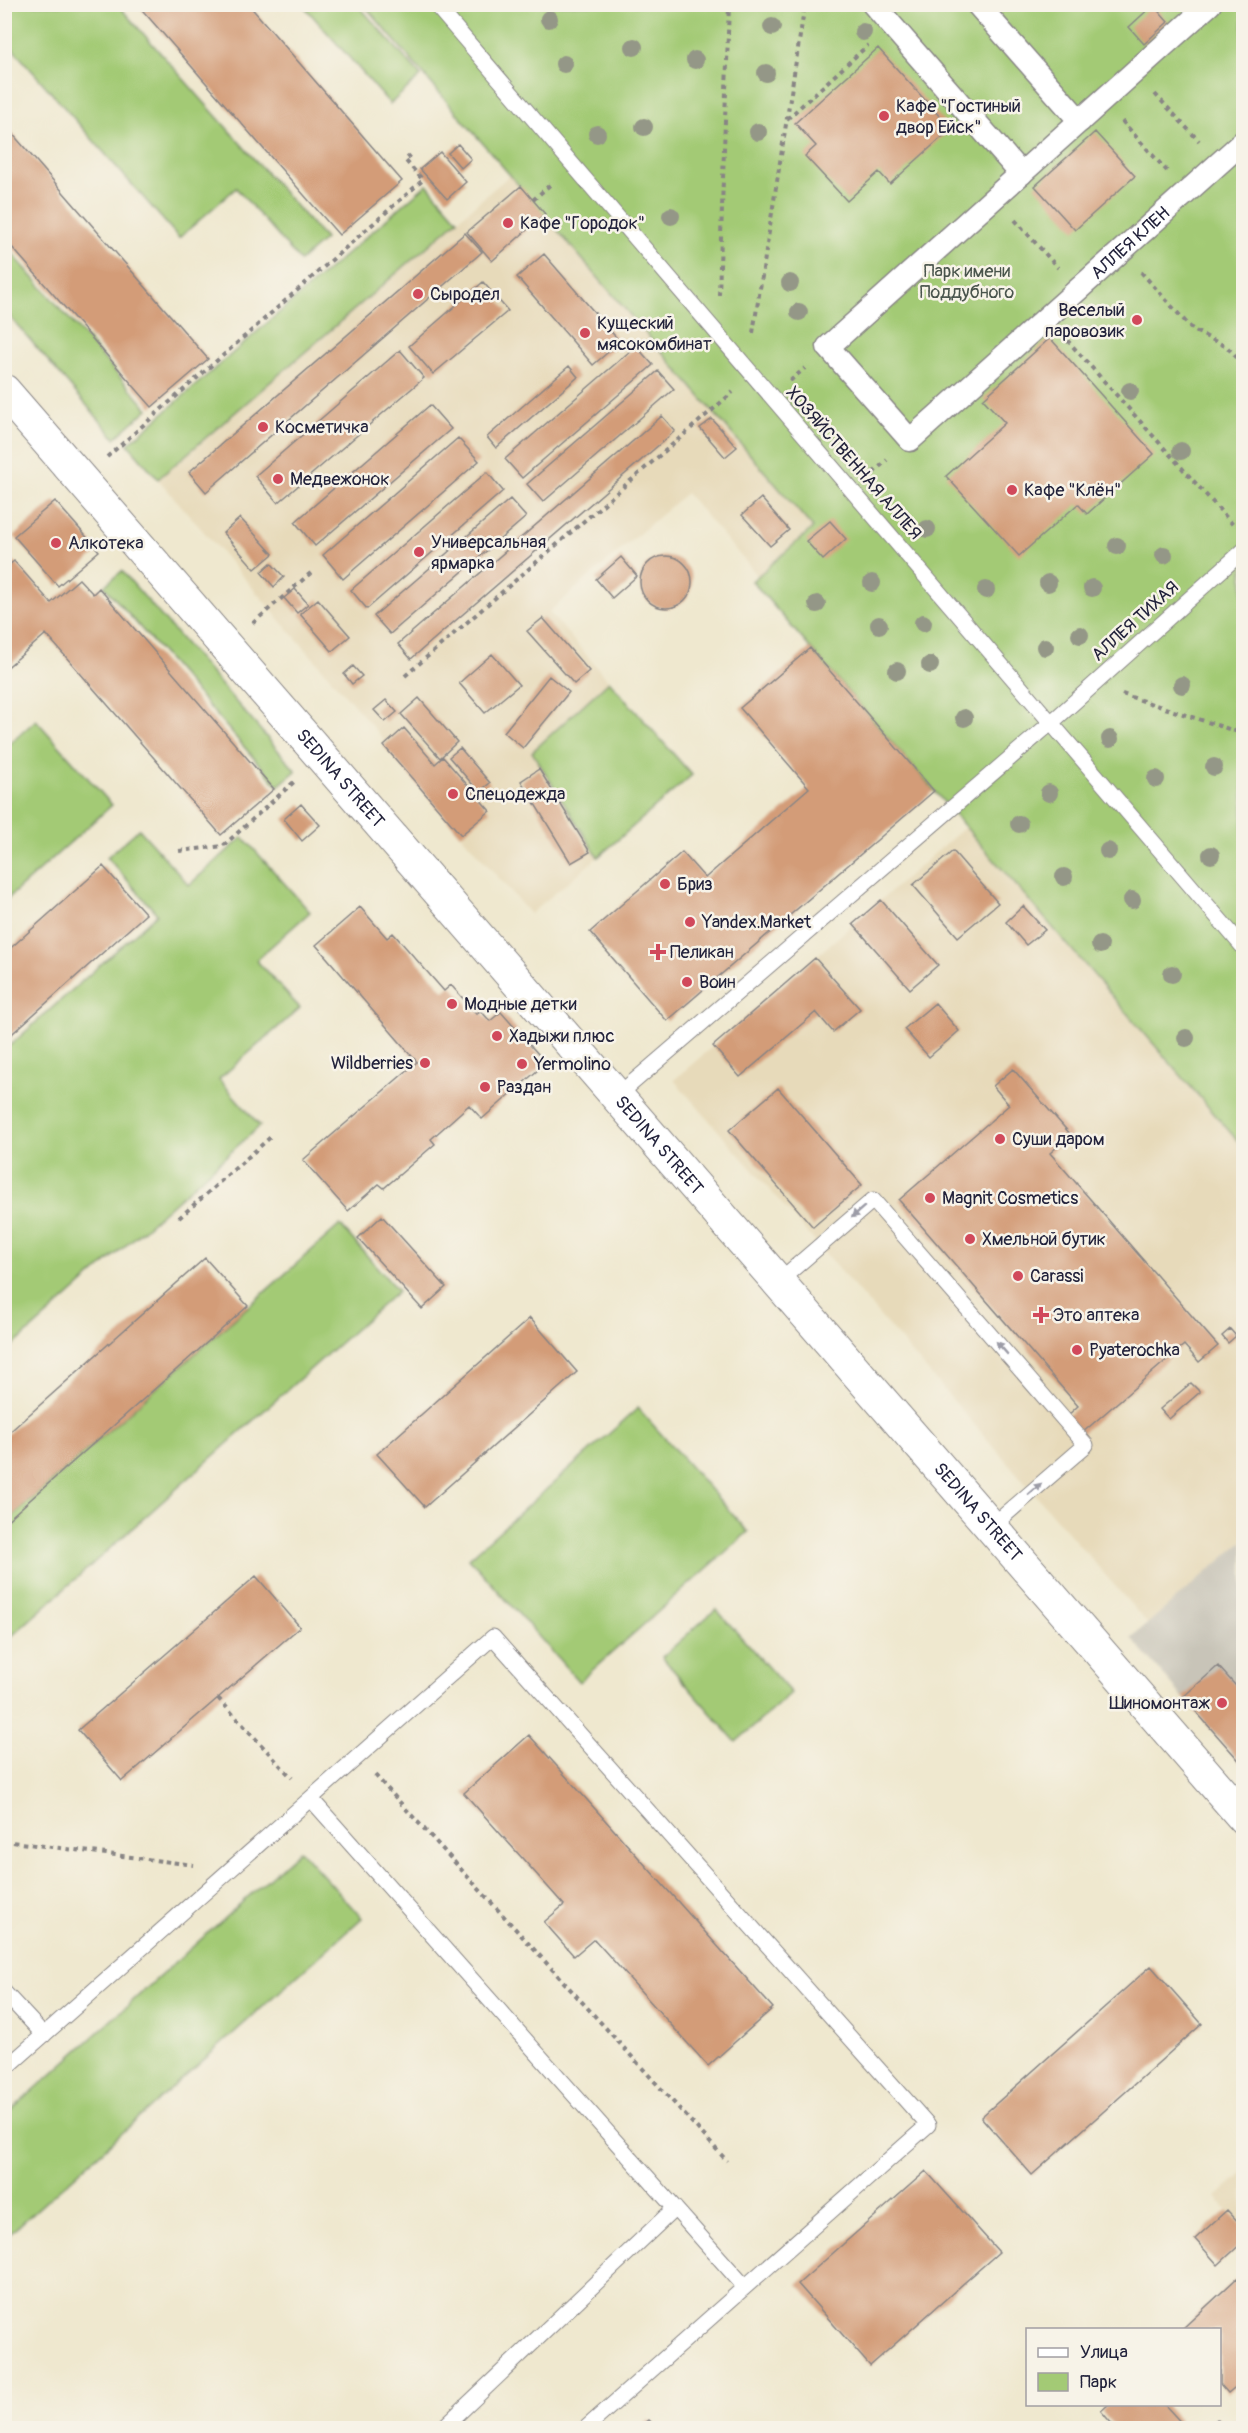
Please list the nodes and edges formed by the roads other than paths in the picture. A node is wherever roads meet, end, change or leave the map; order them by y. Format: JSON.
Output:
{"nodes":[{"id":1,"x":435,"y":4,"type":"edge"},
{"id":2,"x":873,"y":4,"type":"edge"},
{"id":3,"x":977,"y":4,"type":"edge"},
{"id":4,"x":1210,"y":4,"type":"edge"},
{"id":5,"x":1080,"y":121,"type":"junction"},
{"id":6,"x":1244,"y":141,"type":"edge"},
{"id":7,"x":1021,"y":174,"type":"junction"},
{"id":8,"x":4,"y":391,"type":"edge"},
{"id":9,"x":1244,"y":550,"type":"edge"},
{"id":10,"x":1052,"y":722,"type":"junction"},
{"id":11,"x":1244,"y":948,"type":"edge"},
{"id":12,"x":617,"y":1096,"type":"junction"},
{"id":13,"x":778,"y":1282,"type":"junction"},
{"id":14,"x":991,"y":1527,"type":"junction"},
{"id":15,"x":311,"y":1799,"type":"junction"},
{"id":16,"x":1244,"y":1818,"type":"edge"},
{"id":17,"x":4,"y":1992,"type":"edge"},
{"id":18,"x":44,"y":2035,"type":"junction"},
{"id":19,"x":4,"y":2070,"type":"edge"},
{"id":20,"x":675,"y":2208,"type":"junction"},
{"id":21,"x":746,"y":2287,"type":"junction"},
{"id":22,"x":443,"y":2428,"type":"edge"},
{"id":23,"x":586,"y":2428,"type":"edge"}],
"edges":[{"from":1,"to":10,"type":"lane","name":"ХОЗЯЙСТВЕННАЯ АЛЛЕЯ"},
{"from":2,"to":7,"type":"street"},
{"from":3,"to":5,"type":"street"},
{"from":4,"to":5,"type":"street"},
{"from":5,"to":7,"type":"street"},
{"from":6,"to":7,"type":"street","name":"АЛЛЕЯ КЛЕН"},
{"from":8,"to":12,"type":"street","name":"SEDINA STREET"},
{"from":9,"to":10,"type":"lane","name":"АЛЛЕЯ ТИХАЯ"},
{"from":10,"to":11,"type":"lane","name":"ХОЗЯЙСТВЕННАЯ АЛЛЕЯ"},
{"from":10,"to":12,"type":"lane","name":"АЛЛЕЯ ТИХАЯ"},
{"from":12,"to":13,"type":"street","name":"SEDINA STREET"},
{"from":13,"to":14,"type":"street","name":"SEDINA STREET"},
{"from":14,"to":13,"type":"lane","one_way":true},
{"from":14,"to":16,"type":"street","name":"SEDINA STREET"},
{"from":15,"to":18,"type":"lane"},
{"from":15,"to":20,"type":"lane"},
{"from":15,"to":21,"type":"lane"},
{"from":17,"to":18,"type":"lane"},
{"from":18,"to":19,"type":"lane"},
{"from":20,"to":21,"type":"lane"},
{"from":20,"to":22,"type":"lane"},
{"from":21,"to":23,"type":"lane"}]}
